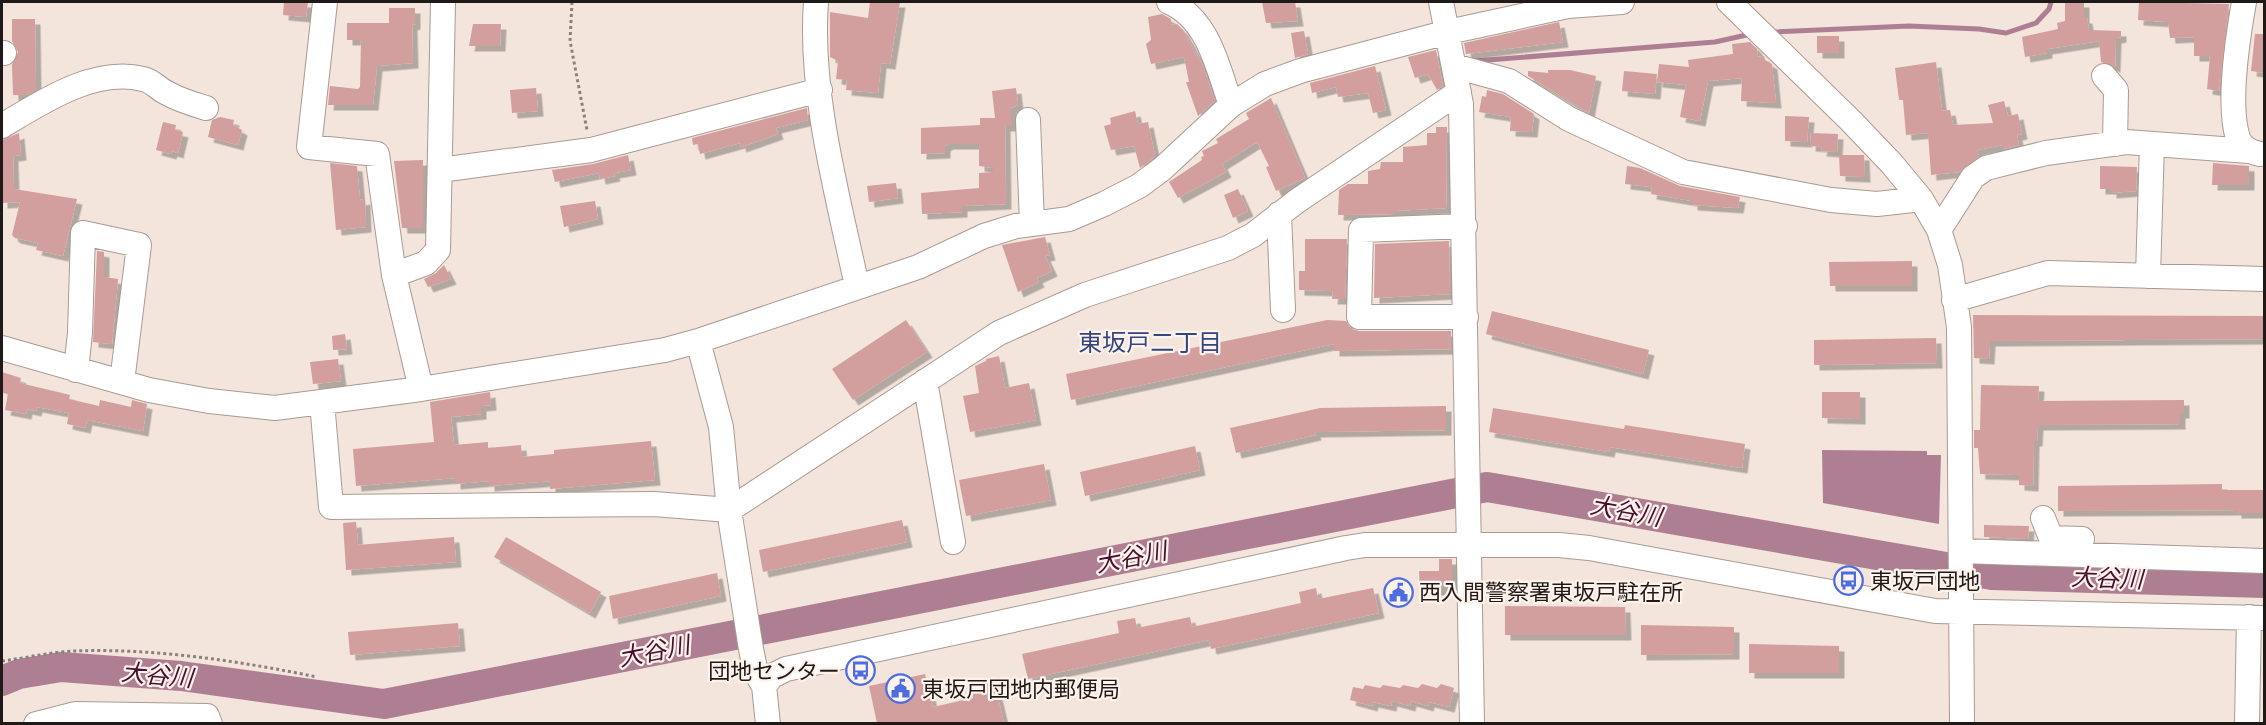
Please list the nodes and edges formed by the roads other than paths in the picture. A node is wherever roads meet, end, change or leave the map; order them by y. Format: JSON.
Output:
{"nodes":[{"id":1,"x":326,"y":2,"type":"edge"},
{"id":2,"x":443,"y":2,"type":"edge"},
{"id":3,"x":816,"y":2,"type":"edge"},
{"id":4,"x":1169,"y":2,"type":"edge"},
{"id":5,"x":1441,"y":2,"type":"edge"},
{"id":6,"x":1622,"y":2,"type":"edge"},
{"id":7,"x":1729,"y":2,"type":"edge"},
{"id":8,"x":2244,"y":2,"type":"edge"},
{"id":9,"x":1448,"y":32,"type":"junction"},
{"id":10,"x":1454,"y":66,"type":"junction"},
{"id":11,"x":2104,"y":76,"type":"dead end"},
{"id":12,"x":820,"y":90,"type":"junction"},
{"id":13,"x":1459,"y":92,"type":"junction"},
{"id":14,"x":1231,"y":105,"type":"junction"},
{"id":15,"x":206,"y":108,"type":"dead end"},
{"id":16,"x":1028,"y":120,"type":"dead end"},
{"id":17,"x":2,"y":126,"type":"edge"},
{"id":18,"x":2115,"y":144,"type":"junction"},
{"id":19,"x":2152,"y":144,"type":"junction"},
{"id":20,"x":2257,"y":153,"type":"edge"},
{"id":21,"x":440,"y":170,"type":"junction"},
{"id":22,"x":1921,"y":199,"type":"junction"},
{"id":23,"x":1280,"y":214,"type":"junction"},
{"id":24,"x":1032,"y":224,"type":"junction"},
{"id":25,"x":1465,"y":226,"type":"junction"},
{"id":26,"x":1939,"y":230,"type":"junction"},
{"id":27,"x":394,"y":275,"type":"junction"},
{"id":28,"x":2148,"y":276,"type":"junction"},
{"id":29,"x":2265,"y":279,"type":"edge"},
{"id":30,"x":856,"y":286,"type":"junction"},
{"id":31,"x":1954,"y":300,"type":"junction"},
{"id":32,"x":1284,"y":310,"type":"dead end"},
{"id":33,"x":1466,"y":317,"type":"junction"},
{"id":34,"x":698,"y":341,"type":"junction"},
{"id":35,"x":2,"y":348,"type":"edge"},
{"id":36,"x":76,"y":370,"type":"junction"},
{"id":37,"x":925,"y":381,"type":"junction"},
{"id":38,"x":122,"y":382,"type":"junction"},
{"id":39,"x":421,"y":389,"type":"junction"},
{"id":40,"x":322,"y":402,"type":"junction"},
{"id":41,"x":729,"y":510,"type":"junction"},
{"id":42,"x":2043,"y":518,"type":"dead end"},
{"id":43,"x":953,"y":542,"type":"dead end"},
{"id":44,"x":2265,"y":545,"type":"edge"},
{"id":45,"x":1471,"y":546,"type":"junction"},
{"id":46,"x":1961,"y":551,"type":"junction"},
{"id":47,"x":2265,"y":561,"type":"edge"},
{"id":48,"x":1961,"y":611,"type":"junction"},
{"id":49,"x":2257,"y":617,"type":"edge"},
{"id":50,"x":764,"y":686,"type":"junction"},
{"id":51,"x":209,"y":720,"type":"edge"},
{"id":52,"x":36,"y":723,"type":"edge"},
{"id":53,"x":768,"y":723,"type":"edge"},
{"id":54,"x":1472,"y":723,"type":"edge"},
{"id":55,"x":1962,"y":723,"type":"edge"},
{"id":56,"x":2247,"y":723,"type":"edge"}],
"edges":[{"from":1,"to":27,"type":"street"},
{"from":2,"to":21,"type":"street"},
{"from":3,"to":12,"type":"street"},
{"from":4,"to":14,"type":"street"},
{"from":5,"to":9,"type":"street"},
{"from":6,"to":9,"type":"street"},
{"from":7,"to":22,"type":"street"},
{"from":8,"to":20,"type":"street"},
{"from":9,"to":10,"type":"street"},
{"from":9,"to":14,"type":"street"},
{"from":10,"to":13,"type":"street"},
{"from":10,"to":22,"type":"street"},
{"from":11,"to":18,"type":"street"},
{"from":12,"to":21,"type":"street"},
{"from":12,"to":30,"type":"street"},
{"from":13,"to":23,"type":"street"},
{"from":13,"to":25,"type":"street"},
{"from":14,"to":24,"type":"street"},
{"from":15,"to":17,"type":"street"},
{"from":16,"to":24,"type":"street"},
{"from":18,"to":19,"type":"street"},
{"from":18,"to":26,"type":"street"},
{"from":19,"to":20,"type":"street"},
{"from":19,"to":28,"type":"street"},
{"from":21,"to":27,"type":"street"},
{"from":22,"to":26,"type":"street"},
{"from":23,"to":32,"type":"street"},
{"from":23,"to":37,"type":"street"},
{"from":24,"to":30,"type":"street"},
{"from":25,"to":33,"type":"street"},
{"from":25,"to":33,"type":"street"},
{"from":26,"to":31,"type":"street"},
{"from":27,"to":39,"type":"street"},
{"from":28,"to":29,"type":"street"},
{"from":28,"to":31,"type":"street"},
{"from":30,"to":34,"type":"street"},
{"from":31,"to":46,"type":"street"},
{"from":33,"to":45,"type":"street"},
{"from":34,"to":39,"type":"street"},
{"from":34,"to":41,"type":"street"},
{"from":35,"to":36,"type":"street"},
{"from":36,"to":38,"type":"street"},
{"from":36,"to":38,"type":"street"},
{"from":37,"to":41,"type":"street"},
{"from":37,"to":43,"type":"street"},
{"from":38,"to":40,"type":"street"},
{"from":39,"to":40,"type":"street"},
{"from":40,"to":41,"type":"street"},
{"from":41,"to":50,"type":"street"},
{"from":42,"to":44,"type":"street"},
{"from":45,"to":48,"type":"street"},
{"from":45,"to":50,"type":"street"},
{"from":45,"to":54,"type":"street"},
{"from":46,"to":47,"type":"street"},
{"from":46,"to":48,"type":"street"},
{"from":48,"to":49,"type":"street"},
{"from":48,"to":55,"type":"street"},
{"from":49,"to":56,"type":"street"},
{"from":50,"to":53,"type":"street"},
{"from":51,"to":52,"type":"street"}]}
